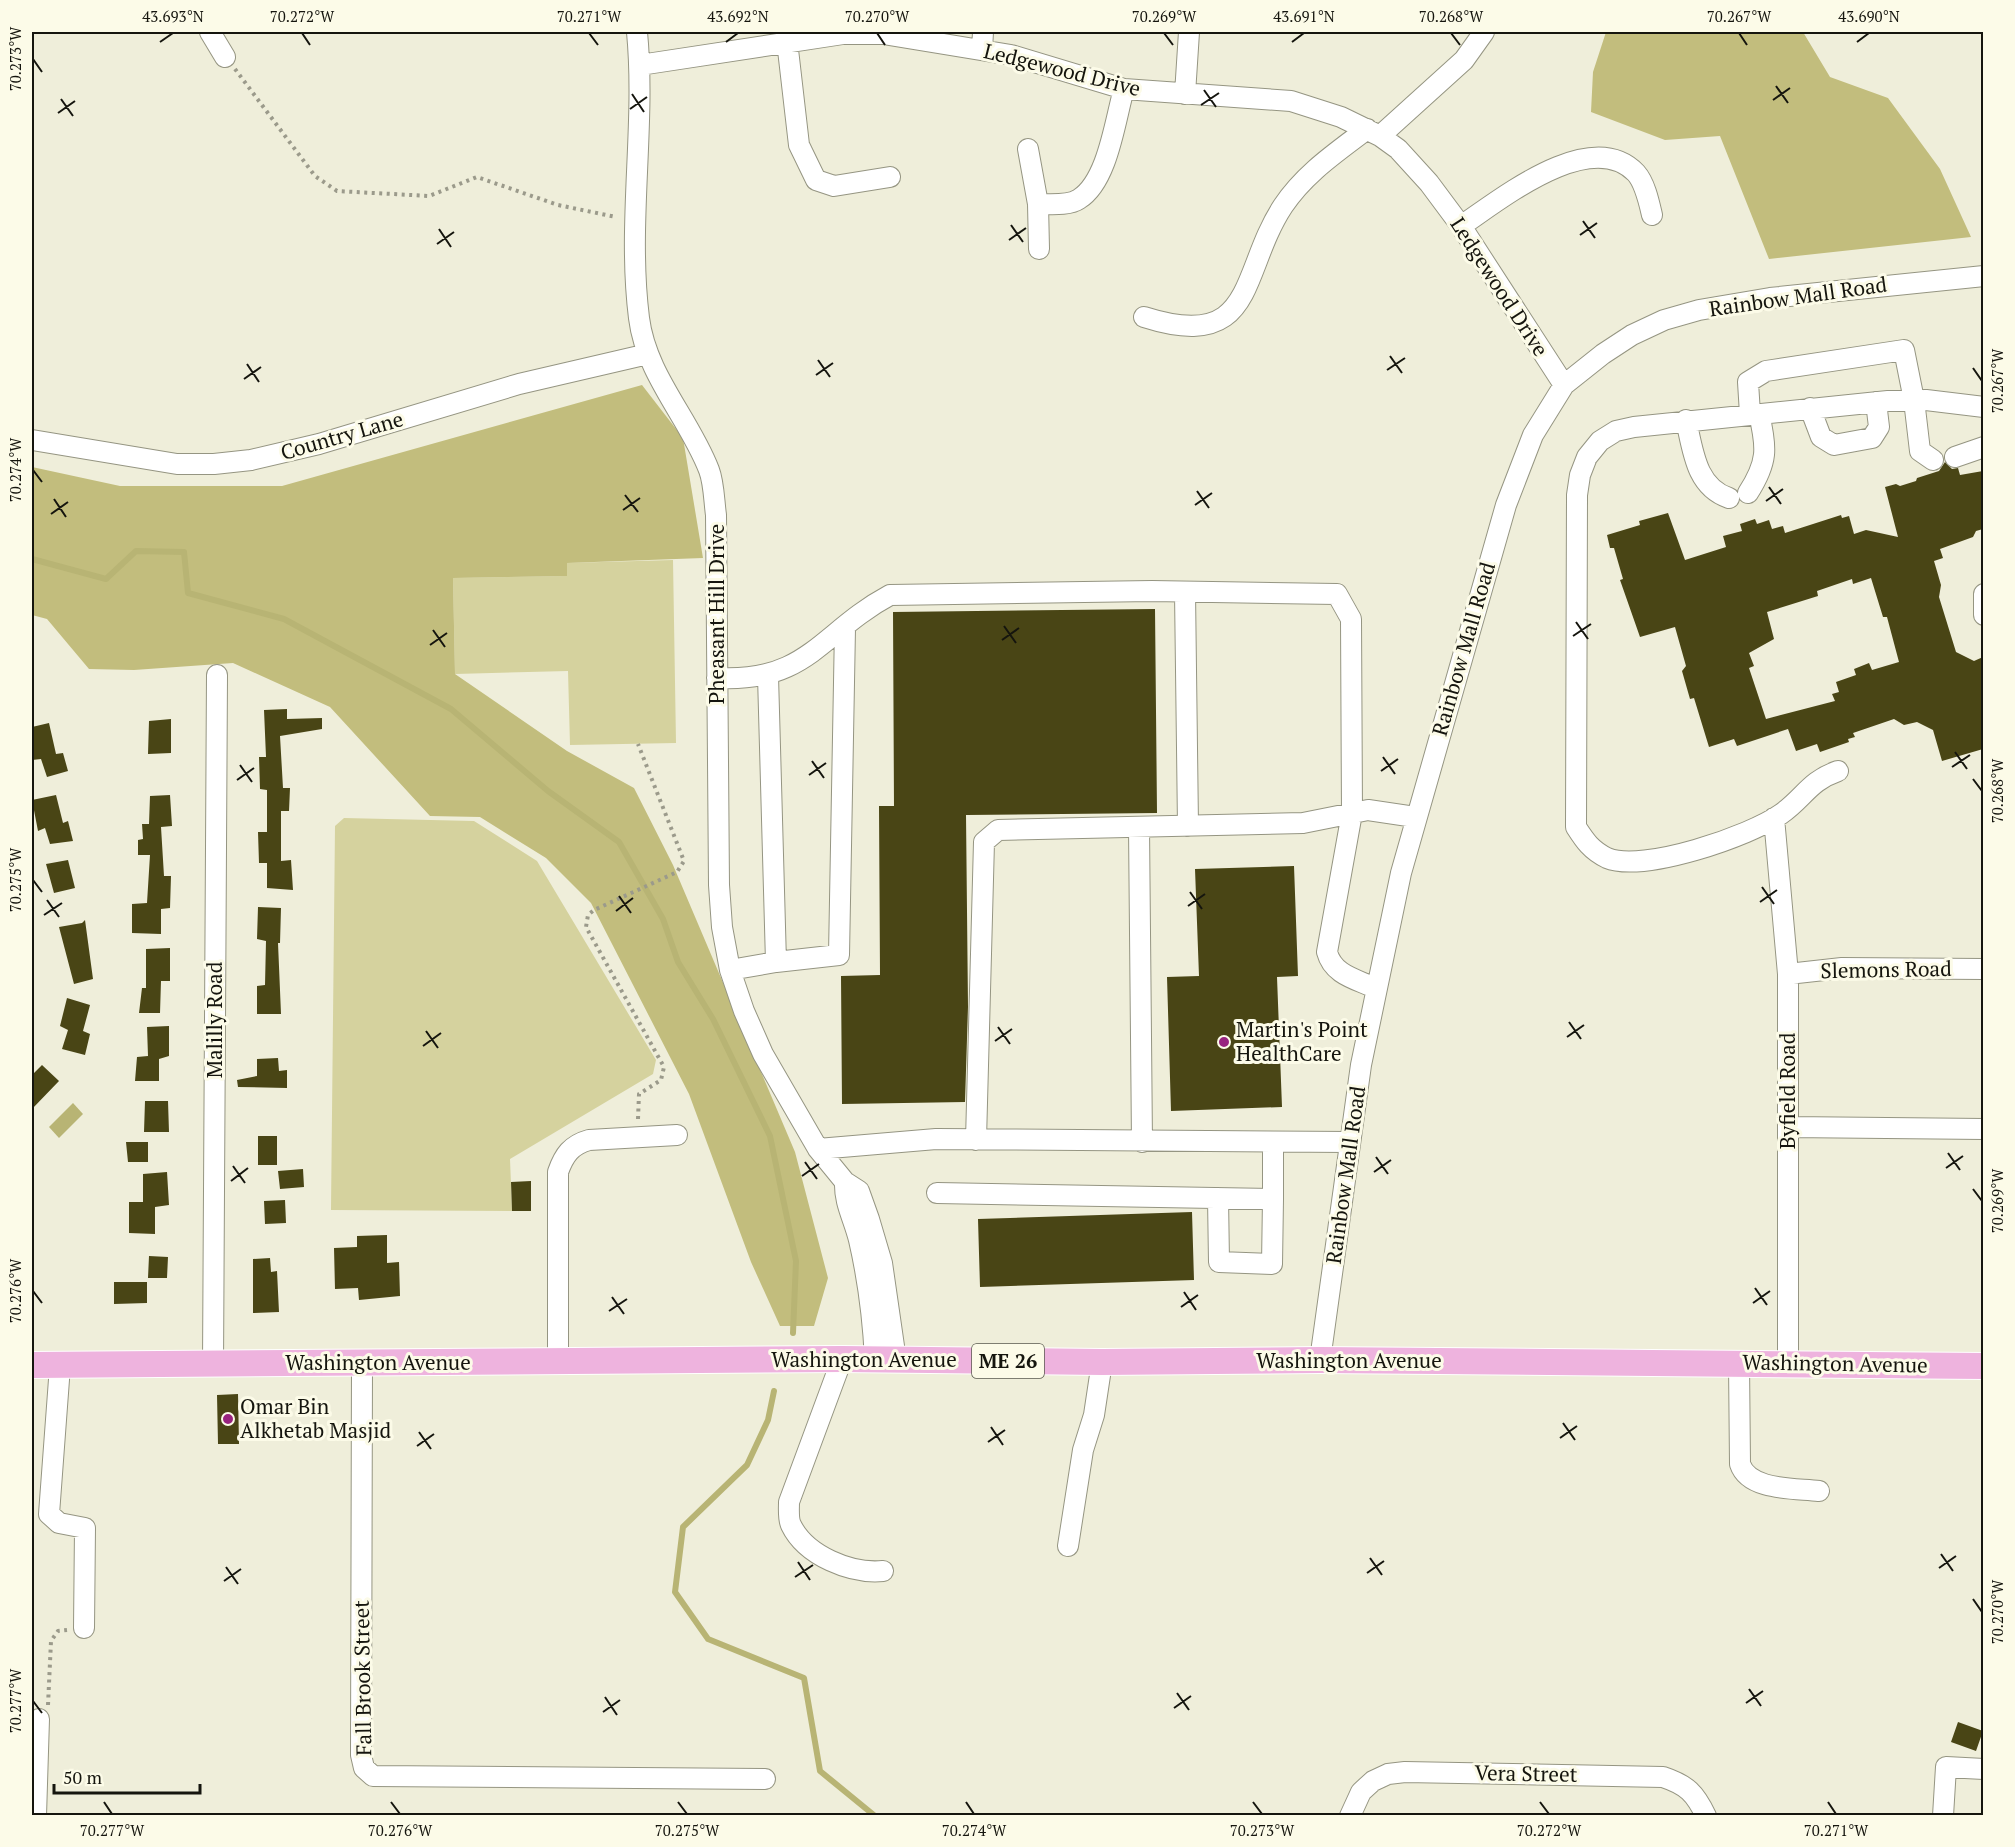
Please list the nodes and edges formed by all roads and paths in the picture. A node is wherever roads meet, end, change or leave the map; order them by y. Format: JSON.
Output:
{"nodes":[{"id":1,"x":210,"y":32,"type":"edge"},
{"id":2,"x":637,"y":32,"type":"edge"},
{"id":3,"x":1189,"y":32,"type":"edge"},
{"id":4,"x":1484,"y":32,"type":"edge"},
{"id":5,"x":787,"y":41,"type":"junction"},
{"id":6,"x":983,"y":41,"type":"edge"},
{"id":7,"x":225,"y":57,"type":"joint"},
{"id":8,"x":640,"y":65,"type":"junction"},
{"id":9,"x":1124,"y":88,"type":"junction"},
{"id":10,"x":1185,"y":94,"type":"junction"},
{"id":11,"x":1374,"y":133,"type":"junction"},
{"id":12,"x":1028,"y":149,"type":"dead end"},
{"id":13,"x":890,"y":177,"type":"dead end"},
{"id":14,"x":1038,"y":204,"type":"junction"},
{"id":15,"x":1652,"y":215,"type":"dead end"},
{"id":16,"x":636,"y":218,"type":"junction"},
{"id":17,"x":1461,"y":226,"type":"junction"},
{"id":18,"x":1039,"y":249,"type":"dead end"},
{"id":19,"x":1983,"y":276,"type":"edge"},
{"id":20,"x":1144,"y":317,"type":"dead end"},
{"id":21,"x":648,"y":354,"type":"junction"},
{"id":22,"x":1564,"y":385,"type":"junction"},
{"id":23,"x":1914,"y":400,"type":"junction"},
{"id":24,"x":1876,"y":402,"type":"junction"},
{"id":25,"x":1983,"y":407,"type":"edge"},
{"id":26,"x":1810,"y":408,"type":"junction"},
{"id":27,"x":1754,"y":414,"type":"junction"},
{"id":28,"x":1686,"y":420,"type":"junction"},
{"id":29,"x":32,"y":440,"type":"edge"},
{"id":30,"x":1983,"y":447,"type":"edge"},
{"id":31,"x":1955,"y":458,"type":"dead end"},
{"id":32,"x":1933,"y":460,"type":"dead end"},
{"id":33,"x":1185,"y":592,"type":"junction"},
{"id":34,"x":1983,"y":594,"type":"edge"},
{"id":35,"x":1983,"y":615,"type":"edge"},
{"id":36,"x":845,"y":628,"type":"junction"},
{"id":37,"x":217,"y":675,"type":"dead end"},
{"id":38,"x":768,"y":676,"type":"junction"},
{"id":39,"x":717,"y":678,"type":"junction"},
{"id":40,"x":639,"y":744,"type":"dead end"},
{"id":41,"x":1838,"y":771,"type":"dead end"},
{"id":42,"x":1352,"y":813,"type":"junction"},
{"id":43,"x":1415,"y":817,"type":"junction"},
{"id":44,"x":1774,"y":818,"type":"junction"},
{"id":45,"x":1188,"y":826,"type":"junction"},
{"id":46,"x":1139,"y":827,"type":"junction"},
{"id":47,"x":776,"y":962,"type":"junction"},
{"id":48,"x":1983,"y":969,"type":"edge"},
{"id":49,"x":730,"y":970,"type":"junction"},
{"id":50,"x":1788,"y":974,"type":"junction"},
{"id":51,"x":1375,"y":988,"type":"junction"},
{"id":52,"x":638,"y":1122,"type":"dead end"},
{"id":53,"x":1789,"y":1126,"type":"junction"},
{"id":54,"x":1983,"y":1129,"type":"edge"},
{"id":55,"x":677,"y":1135,"type":"dead end"},
{"id":56,"x":976,"y":1140,"type":"junction"},
{"id":57,"x":1142,"y":1142,"type":"junction"},
{"id":58,"x":1273,"y":1142,"type":"junction"},
{"id":59,"x":1350,"y":1142,"type":"junction"},
{"id":60,"x":818,"y":1149,"type":"junction"},
{"id":61,"x":937,"y":1193,"type":"dead end"},
{"id":62,"x":1218,"y":1198,"type":"junction"},
{"id":63,"x":1273,"y":1198,"type":"junction"},
{"id":64,"x":842,"y":1359,"type":"junction"},
{"id":65,"x":886,"y":1360,"type":"junction"},
{"id":66,"x":1320,"y":1360,"type":"junction"},
{"id":67,"x":558,"y":1362,"type":"junction"},
{"id":68,"x":1102,"y":1362,"type":"junction"},
{"id":69,"x":1739,"y":1363,"type":"junction"},
{"id":70,"x":362,"y":1364,"type":"junction"},
{"id":71,"x":1788,"y":1364,"type":"junction"},
{"id":72,"x":32,"y":1365,"type":"edge"},
{"id":73,"x":213,"y":1365,"type":"junction"},
{"id":74,"x":60,"y":1366,"type":"junction"},
{"id":75,"x":1983,"y":1366,"type":"edge"},
{"id":76,"x":1819,"y":1491,"type":"dead end"},
{"id":77,"x":1068,"y":1546,"type":"dead end"},
{"id":78,"x":883,"y":1571,"type":"dead end"},
{"id":79,"x":84,"y":1628,"type":"joint"},
{"id":80,"x":39,"y":1719,"type":"joint"},
{"id":81,"x":1983,"y":1768,"type":"edge"},
{"id":82,"x":765,"y":1779,"type":"dead end"},
{"id":83,"x":36,"y":1815,"type":"edge"},
{"id":84,"x":1350,"y":1815,"type":"edge"},
{"id":85,"x":1706,"y":1815,"type":"edge"},
{"id":86,"x":1943,"y":1815,"type":"edge"}],
"edges":[{"from":1,"to":7,"type":"street"},
{"from":2,"to":8,"type":"street","name":"Pheasant Hill Drive"},
{"from":3,"to":10,"type":"street"},
{"from":4,"to":11,"type":"street"},
{"from":5,"to":6,"type":"street","name":"Ledgewood Drive"},
{"from":5,"to":8,"type":"street","name":"Ledgewood Drive"},
{"from":5,"to":13,"type":"street"},
{"from":6,"to":9,"type":"street","name":"Ledgewood Drive"},
{"from":7,"to":16,"type":"path"},
{"from":8,"to":16,"type":"street","name":"Pheasant Hill Drive"},
{"from":9,"to":10,"type":"street","name":"Ledgewood Drive"},
{"from":9,"to":14,"type":"street"},
{"from":10,"to":11,"type":"street","name":"Ledgewood Drive"},
{"from":11,"to":17,"type":"street","name":"Ledgewood Drive"},
{"from":11,"to":20,"type":"street"},
{"from":12,"to":14,"type":"street"},
{"from":14,"to":18,"type":"street"},
{"from":15,"to":17,"type":"street"},
{"from":16,"to":21,"type":"street","name":"Pheasant Hill Drive"},
{"from":17,"to":22,"type":"street","name":"Ledgewood Drive"},
{"from":19,"to":22,"type":"street","name":"Rainbow Mall Road"},
{"from":21,"to":29,"type":"street","name":"Country Lane"},
{"from":21,"to":39,"type":"street","name":"Pheasant Hill Drive"},
{"from":22,"to":43,"type":"street","name":"Rainbow Mall Road"},
{"from":23,"to":24,"type":"street"},
{"from":23,"to":25,"type":"street"},
{"from":23,"to":27,"type":"street"},
{"from":23,"to":32,"type":"street"},
{"from":24,"to":26,"type":"street"},
{"from":24,"to":26,"type":"street"},
{"from":26,"to":27,"type":"street"},
{"from":27,"to":28,"type":"street"},
{"from":27,"to":28,"type":"street"},
{"from":28,"to":44,"type":"street"},
{"from":30,"to":31,"type":"street"},
{"from":33,"to":36,"type":"street"},
{"from":33,"to":42,"type":"street"},
{"from":33,"to":45,"type":"street"},
{"from":34,"to":35,"type":"street"},
{"from":36,"to":38,"type":"street"},
{"from":36,"to":47,"type":"street"},
{"from":37,"to":73,"type":"street","name":"Malilly Road"},
{"from":38,"to":39,"type":"street"},
{"from":38,"to":47,"type":"street"},
{"from":39,"to":49,"type":"street","name":"Pheasant Hill Drive"},
{"from":40,"to":52,"type":"path"},
{"from":41,"to":44,"type":"street"},
{"from":42,"to":43,"type":"street"},
{"from":42,"to":45,"type":"street"},
{"from":42,"to":51,"type":"street"},
{"from":43,"to":51,"type":"street","name":"Rainbow Mall Road"},
{"from":44,"to":50,"type":"street","name":"Byfield Road"},
{"from":45,"to":46,"type":"street"},
{"from":46,"to":56,"type":"street"},
{"from":46,"to":57,"type":"street"},
{"from":47,"to":49,"type":"street"},
{"from":48,"to":50,"type":"street","name":"Slemons Road"},
{"from":49,"to":60,"type":"street","name":"Pheasant Hill Drive"},
{"from":50,"to":53,"type":"street","name":"Byfield Road"},
{"from":51,"to":59,"type":"street","name":"Rainbow Mall Road"},
{"from":53,"to":54,"type":"street"},
{"from":53,"to":71,"type":"street","name":"Byfield Road"},
{"from":55,"to":67,"type":"street"},
{"from":56,"to":57,"type":"street"},
{"from":56,"to":60,"type":"street"},
{"from":57,"to":58,"type":"street"},
{"from":58,"to":59,"type":"street"},
{"from":58,"to":63,"type":"street"},
{"from":59,"to":66,"type":"street","name":"Rainbow Mall Road"},
{"from":60,"to":65,"type":"street","name":"Pheasant Hill Drive"},
{"from":61,"to":62,"type":"street"},
{"from":62,"to":63,"type":"street"},
{"from":62,"to":63,"type":"street"},
{"from":64,"to":65,"type":"main road","name":"Washington Avenue","number":"ME 26"},
{"from":64,"to":67,"type":"main road","name":"Washington Avenue","number":"ME 26"},
{"from":64,"to":78,"type":"street"},
{"from":65,"to":68,"type":"main road","name":"Washington Avenue","number":"ME 26"},
{"from":66,"to":68,"type":"main road","name":"Washington Avenue","number":"ME 26"},
{"from":66,"to":69,"type":"main road","name":"Washington Avenue","number":"ME 26"},
{"from":67,"to":70,"type":"main road","name":"Washington Avenue","number":"ME 26"},
{"from":68,"to":77,"type":"street"},
{"from":69,"to":71,"type":"main road","name":"Washington Avenue","number":"ME 26"},
{"from":69,"to":76,"type":"street"},
{"from":70,"to":73,"type":"main road","name":"Washington Avenue","number":"ME 26"},
{"from":70,"to":82,"type":"street","name":"Fall Brook Street"},
{"from":71,"to":75,"type":"main road","name":"Washington Avenue","number":"ME 26"},
{"from":72,"to":74,"type":"main road","name":"Washington Avenue","number":"ME 26"},
{"from":73,"to":74,"type":"main road","name":"Washington Avenue","number":"ME 26"},
{"from":74,"to":79,"type":"street"},
{"from":79,"to":80,"type":"path"},
{"from":80,"to":83,"type":"street"},
{"from":81,"to":86,"type":"street"},
{"from":84,"to":85,"type":"street","name":"Vera Street"}]}
